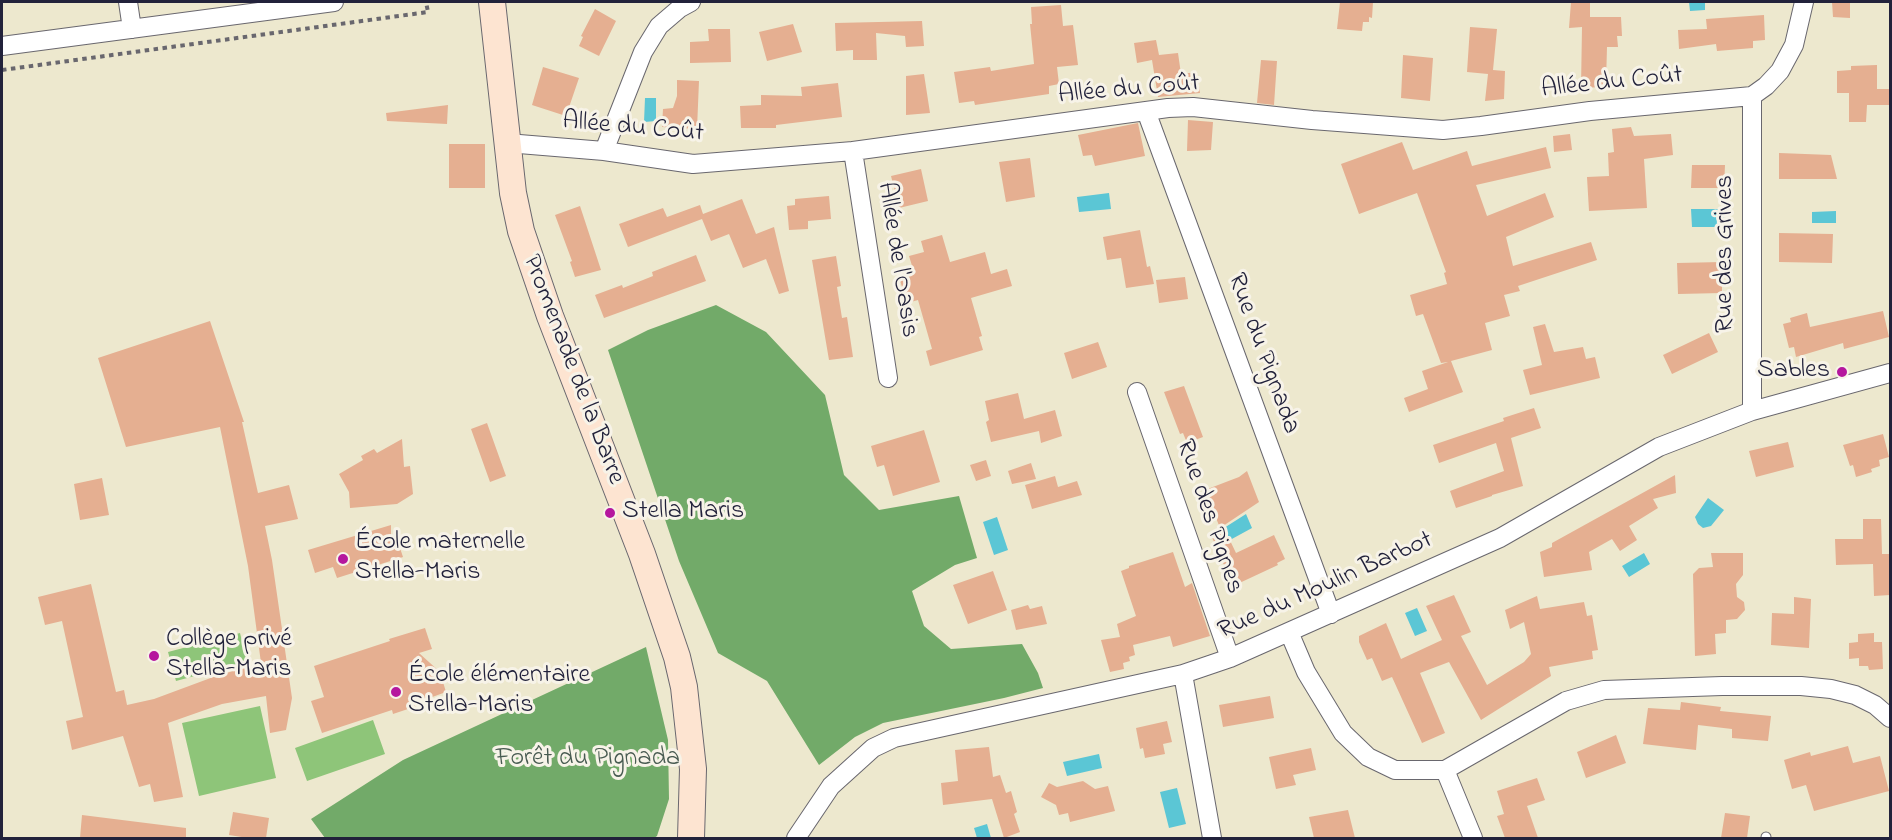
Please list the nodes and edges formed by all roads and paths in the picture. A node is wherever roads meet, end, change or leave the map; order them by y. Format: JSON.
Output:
{"nodes":[{"id":1,"x":128,"y":2,"type":"edge"},
{"id":2,"x":334,"y":2,"type":"edge"},
{"id":3,"x":426,"y":2,"type":"edge"},
{"id":4,"x":492,"y":2,"type":"edge"},
{"id":5,"x":691,"y":2,"type":"edge"},
{"id":6,"x":1804,"y":2,"type":"edge"},
{"id":7,"x":132,"y":29,"type":"junction"},
{"id":8,"x":2,"y":46,"type":"edge"},
{"id":9,"x":2,"y":70,"type":"edge"},
{"id":10,"x":1752,"y":96,"type":"junction"},
{"id":11,"x":1146,"y":111,"type":"junction"},
{"id":12,"x":507,"y":143,"type":"junction"},
{"id":13,"x":604,"y":151,"type":"junction"},
{"id":14,"x":853,"y":151,"type":"junction"},
{"id":15,"x":1890,"y":373,"type":"edge"},
{"id":16,"x":888,"y":378,"type":"dead end"},
{"id":17,"x":1137,"y":392,"type":"dead end"},
{"id":18,"x":1752,"y":411,"type":"junction"},
{"id":19,"x":1330,"y":614,"type":"junction"},
{"id":20,"x":1289,"y":632,"type":"junction"},
{"id":21,"x":1230,"y":658,"type":"junction"},
{"id":22,"x":1184,"y":674,"type":"junction"},
{"id":23,"x":1890,"y":718,"type":"edge"},
{"id":24,"x":1445,"y":770,"type":"junction"},
{"id":25,"x":691,"y":838,"type":"edge"},
{"id":26,"x":796,"y":838,"type":"edge"},
{"id":27,"x":1212,"y":838,"type":"edge"},
{"id":28,"x":1473,"y":838,"type":"edge"}],
"edges":[{"from":1,"to":7,"type":"street"},
{"from":2,"to":7,"type":"street"},
{"from":3,"to":9,"type":"path"},
{"from":4,"to":12,"type":"main road","name":"Promenade de la Barre"},
{"from":5,"to":13,"type":"street"},
{"from":6,"to":10,"type":"street"},
{"from":7,"to":8,"type":"street"},
{"from":10,"to":11,"type":"street","name":"Allée du Coût"},
{"from":10,"to":18,"type":"street","name":"Rue des Grives"},
{"from":11,"to":14,"type":"street","name":"Allée du Coût"},
{"from":11,"to":19,"type":"street","name":"Rue du Pignada"},
{"from":12,"to":13,"type":"street","name":"Allée du Coût"},
{"from":12,"to":25,"type":"main road","name":"Promenade de la Barre"},
{"from":13,"to":14,"type":"street","name":"Allée du Coût"},
{"from":14,"to":16,"type":"street","name":"Allée de l'Oasis"},
{"from":15,"to":18,"type":"street","name":"Rue du Moulin Barbot"},
{"from":17,"to":21,"type":"street","name":"Rue des Pignes"},
{"from":18,"to":19,"type":"street","name":"Rue du Moulin Barbot"},
{"from":19,"to":20,"type":"street","name":"Rue du Moulin Barbot"},
{"from":20,"to":21,"type":"street","name":"Rue du Moulin Barbot"},
{"from":20,"to":24,"type":"street"},
{"from":21,"to":22,"type":"street","name":"Rue du Moulin Barbot"},
{"from":22,"to":26,"type":"street","name":"Rue du Moulin Barbot"},
{"from":22,"to":27,"type":"street"},
{"from":23,"to":24,"type":"street"},
{"from":24,"to":28,"type":"street"}]}
